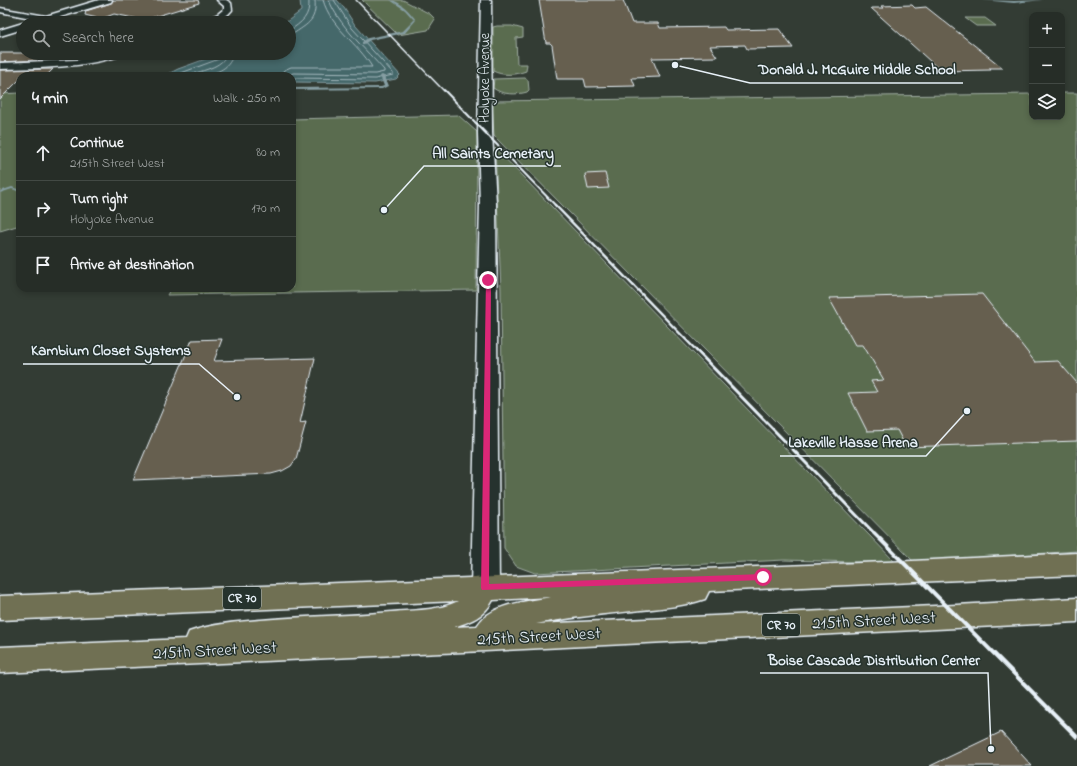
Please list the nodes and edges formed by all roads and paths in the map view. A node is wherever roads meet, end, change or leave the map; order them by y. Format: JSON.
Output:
{"nodes":[{"id":1,"x":108,"y":0,"type":"edge"},
{"id":2,"x":221,"y":0,"type":"edge"},
{"id":3,"x":486,"y":0,"type":"edge"},
{"id":4,"x":0,"y":10,"type":"edge"},
{"id":5,"x":34,"y":16,"type":"edge"},
{"id":6,"x":52,"y":16,"type":"edge"},
{"id":7,"x":221,"y":16,"type":"edge"},
{"id":8,"x":16,"y":28,"type":"edge"},
{"id":9,"x":0,"y":33,"type":"edge"},
{"id":10,"x":99,"y":60,"type":"edge"},
{"id":11,"x":0,"y":66,"type":"edge"},
{"id":12,"x":1077,"y":564,"type":"edge"},
{"id":13,"x":763,"y":577,"type":"junction"},
{"id":14,"x":485,"y":588,"type":"junction"},
{"id":15,"x":0,"y":608,"type":"edge"},
{"id":16,"x":1077,"y":610,"type":"edge"},
{"id":17,"x":485,"y":639,"type":"junction"},
{"id":18,"x":134,"y":655,"type":"junction"},
{"id":19,"x":0,"y":660,"type":"edge"}],
"edges":[{"from":1,"to":6,"type":"street"},
{"from":2,"to":7,"type":"street"},
{"from":3,"to":14,"type":"street","name":"Holyoke Avenue"},
{"from":4,"to":5,"type":"street"},
{"from":8,"to":9,"type":"street"},
{"from":10,"to":11,"type":"street"},
{"from":12,"to":13,"type":"main road","number":"CR 70"},
{"from":13,"to":14,"type":"main road","number":"CR 70"},
{"from":13,"to":17,"type":"main road"},
{"from":14,"to":15,"type":"main road","number":"CR 70"},
{"from":14,"to":18,"type":"main road"},
{"from":16,"to":17,"type":"main road","name":"215th Street West","number":"CR 70"},
{"from":17,"to":18,"type":"main road","name":"215th Street West","number":"CR 70"},
{"from":18,"to":19,"type":"main road","name":"215th Street West","number":"CR 70"}]}
